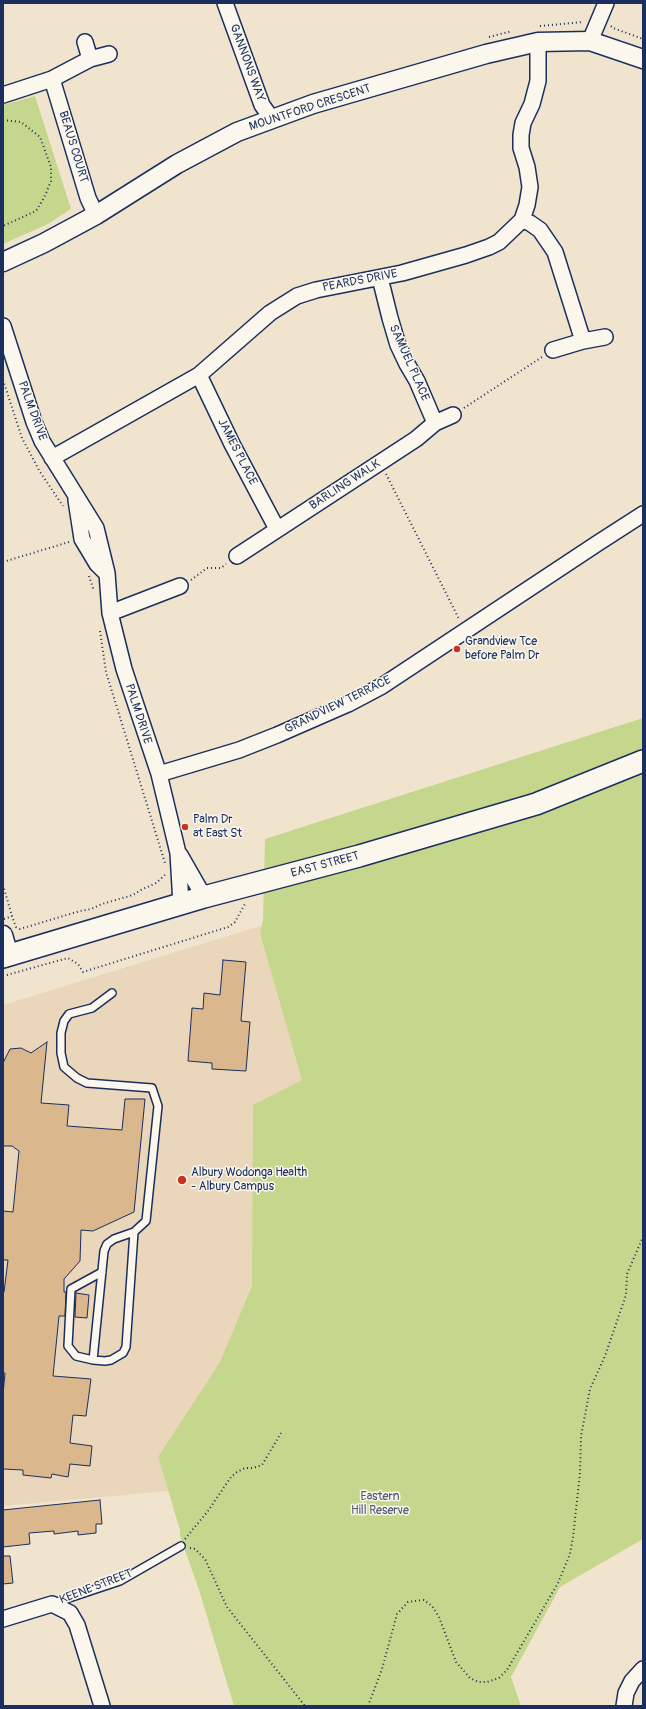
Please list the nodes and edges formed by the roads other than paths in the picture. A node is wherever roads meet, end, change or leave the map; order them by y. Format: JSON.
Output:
{"nodes":[{"id":1,"x":225,"y":3,"type":"edge"},
{"id":2,"x":236,"y":3,"type":"edge"},
{"id":3,"x":606,"y":3,"type":"edge"},
{"id":4,"x":590,"y":41,"type":"junction"},
{"id":5,"x":85,"y":42,"type":"dead end"},
{"id":6,"x":538,"y":42,"type":"junction"},
{"id":7,"x":109,"y":54,"type":"dead end"},
{"id":8,"x":90,"y":59,"type":"junction"},
{"id":9,"x":643,"y":59,"type":"edge"},
{"id":10,"x":52,"y":79,"type":"junction"},
{"id":11,"x":3,"y":95,"type":"edge"},
{"id":12,"x":272,"y":119,"type":"junction"},
{"id":13,"x":96,"y":215,"type":"junction"},
{"id":14,"x":522,"y":220,"type":"junction"},
{"id":15,"x":3,"y":262,"type":"edge"},
{"id":16,"x":380,"y":278,"type":"junction"},
{"id":17,"x":3,"y":326,"type":"edge"},
{"id":18,"x":605,"y":337,"type":"dead end"},
{"id":19,"x":583,"y":341,"type":"junction"},
{"id":20,"x":553,"y":350,"type":"road end"},
{"id":21,"x":199,"y":375,"type":"junction"},
{"id":22,"x":453,"y":415,"type":"road end"},
{"id":23,"x":436,"y":423,"type":"junction"},
{"id":24,"x":52,"y":458,"type":"junction"},
{"id":25,"x":643,"y":514,"type":"edge"},
{"id":26,"x":277,"y":529,"type":"junction"},
{"id":27,"x":237,"y":556,"type":"road end"},
{"id":28,"x":180,"y":586,"type":"road end"},
{"id":29,"x":110,"y":614,"type":"junction"},
{"id":30,"x":643,"y":761,"type":"edge"},
{"id":31,"x":159,"y":774,"type":"junction"},
{"id":32,"x":178,"y":852,"type":"junction"},
{"id":33,"x":204,"y":897,"type":"junction"},
{"id":34,"x":181,"y":904,"type":"junction"},
{"id":35,"x":3,"y":936,"type":"edge"},
{"id":36,"x":6,"y":956,"type":"edge"},
{"id":37,"x":112,"y":993,"type":"dead end"},
{"id":38,"x":134,"y":1232,"type":"junction"},
{"id":39,"x":102,"y":1272,"type":"junction"},
{"id":40,"x":93,"y":1360,"type":"junction"},
{"id":41,"x":181,"y":1546,"type":"road end"},
{"id":42,"x":55,"y":1605,"type":"junction"},
{"id":43,"x":3,"y":1619,"type":"edge"},
{"id":44,"x":643,"y":1669,"type":"edge"},
{"id":45,"x":102,"y":1706,"type":"edge"},
{"id":46,"x":624,"y":1706,"type":"edge"}],
"edges":[{"from":1,"to":12,"type":"street","name":"GANNONS WAY"},
{"from":2,"to":12,"type":"street","name":"GANNONS WAY"},
{"from":3,"to":4,"type":"street"},
{"from":4,"to":6,"type":"street","name":"MOUNTFORD CRESCENT"},
{"from":4,"to":9,"type":"street","name":"MOUNTFORD CRESCENT"},
{"from":5,"to":8,"type":"street"},
{"from":6,"to":12,"type":"street","name":"MOUNTFORD CRESCENT"},
{"from":6,"to":14,"type":"street"},
{"from":7,"to":8,"type":"street"},
{"from":8,"to":10,"type":"street"},
{"from":10,"to":11,"type":"street"},
{"from":10,"to":13,"type":"street","name":"BEAUS COURT"},
{"from":12,"to":13,"type":"street","name":"MOUNTFORD CRESCENT"},
{"from":13,"to":15,"type":"street","name":"MOUNTFORD CRESCENT"},
{"from":14,"to":16,"type":"street","name":"PEARDS DRIVE"},
{"from":14,"to":19,"type":"street"},
{"from":16,"to":21,"type":"street","name":"PEARDS DRIVE"},
{"from":16,"to":23,"type":"street","name":"SAMUEL PLACE"},
{"from":17,"to":24,"type":"street","name":"PALM DRIVE"},
{"from":18,"to":19,"type":"street"},
{"from":19,"to":20,"type":"street"},
{"from":21,"to":24,"type":"street","name":"PEARDS DRIVE"},
{"from":21,"to":26,"type":"street","name":"JAMES PLACE"},
{"from":22,"to":23,"type":"street","name":"BARLING WALK"},
{"from":23,"to":26,"type":"street","name":"BARLING WALK"},
{"from":24,"to":29,"type":"street","name":"PALM DRIVE"},
{"from":25,"to":31,"type":"street","name":"GRANDVIEW TERRACE"},
{"from":26,"to":27,"type":"street","name":"BARLING WALK"},
{"from":28,"to":29,"type":"street"},
{"from":29,"to":31,"type":"street","name":"PALM DRIVE"},
{"from":30,"to":33,"type":"main road","name":"EAST STREET"},
{"from":31,"to":32,"type":"street","name":"PALM DRIVE"},
{"from":32,"to":33,"type":"street","name":"PALM DRIVE"},
{"from":32,"to":34,"type":"street","name":"PALM DRIVE"},
{"from":33,"to":34,"type":"main road","name":"EAST STREET"},
{"from":34,"to":36,"type":"main road","name":"EAST STREET"},
{"from":35,"to":36,"type":"street"},
{"from":37,"to":38,"type":"lane"},
{"from":38,"to":39,"type":"lane"},
{"from":38,"to":40,"type":"lane"},
{"from":39,"to":40,"type":"lane"},
{"from":39,"to":40,"type":"lane"},
{"from":41,"to":42,"type":"lane","name":"KEENE STREET"},
{"from":42,"to":43,"type":"street","name":"KEENE STREET"},
{"from":42,"to":45,"type":"street"},
{"from":44,"to":46,"type":"street"}]}
